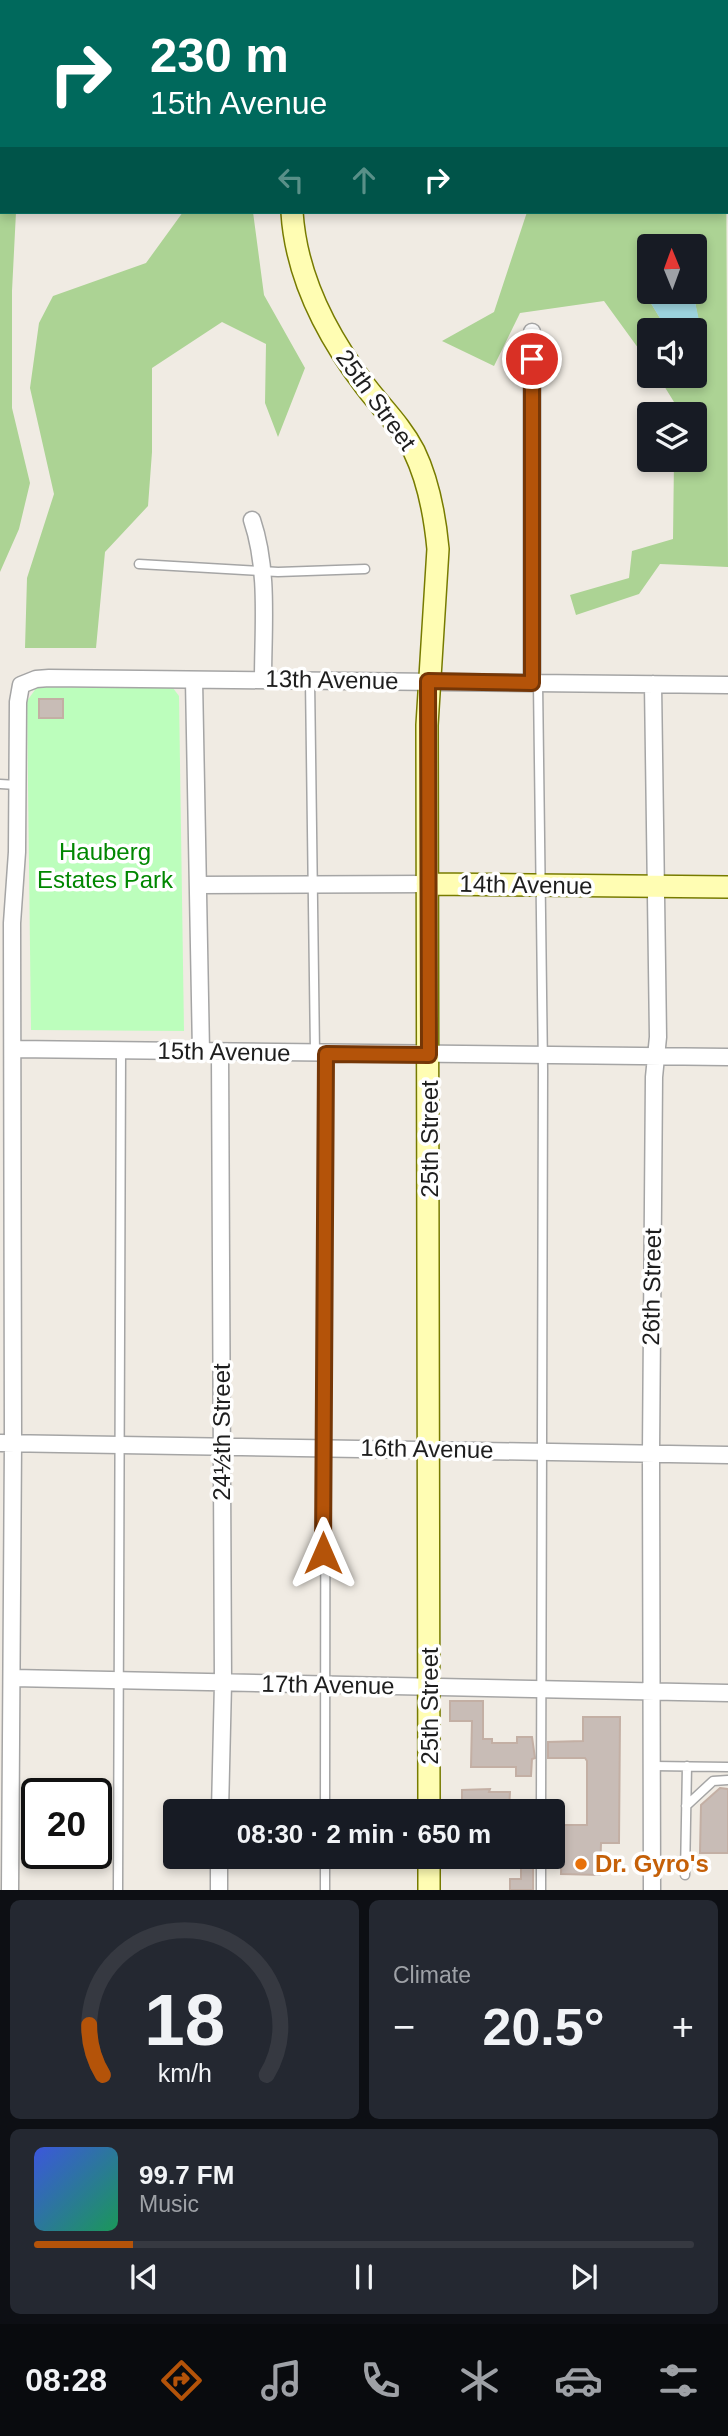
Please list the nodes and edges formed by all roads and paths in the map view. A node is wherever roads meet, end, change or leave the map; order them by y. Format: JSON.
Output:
{"nodes":[{"id":1,"x":292,"y":214,"type":"edge"},
{"id":2,"x":532,"y":332,"type":"dead end"},
{"id":3,"x":252,"y":520,"type":"dead end"},
{"id":4,"x":139,"y":564,"type":"dead end"},
{"id":5,"x":365,"y":569,"type":"dead end"},
{"id":6,"x":263,"y":570,"type":"junction"},
{"id":7,"x":194,"y":680,"type":"junction"},
{"id":8,"x":263,"y":680,"type":"junction"},
{"id":9,"x":310,"y":680,"type":"junction"},
{"id":10,"x":428,"y":681,"type":"junction"},
{"id":11,"x":535,"y":683,"type":"junction"},
{"id":12,"x":653,"y":684,"type":"junction"},
{"id":13,"x":728,"y":685,"type":"edge"},
{"id":14,"x":0,"y":784,"type":"edge"},
{"id":15,"x":17,"y":786,"type":"junction"},
{"id":16,"x":427,"y":884,"type":"junction"},
{"id":17,"x":198,"y":885,"type":"junction"},
{"id":18,"x":312,"y":885,"type":"junction"},
{"id":19,"x":540,"y":886,"type":"junction"},
{"id":20,"x":656,"y":887,"type":"junction"},
{"id":21,"x":728,"y":887,"type":"edge"},
{"id":22,"x":6,"y":942,"type":"edge"},
{"id":23,"x":14,"y":1049,"type":"junction"},
{"id":24,"x":121,"y":1051,"type":"junction"},
{"id":25,"x":201,"y":1052,"type":"junction"},
{"id":26,"x":220,"y":1053,"type":"junction"},
{"id":27,"x":320,"y":1054,"type":"junction"},
{"id":28,"x":429,"y":1055,"type":"junction"},
{"id":29,"x":543,"y":1056,"type":"junction"},
{"id":30,"x":656,"y":1057,"type":"junction"},
{"id":31,"x":728,"y":1057,"type":"edge"},
{"id":32,"x":7,"y":1443,"type":"edge"},
{"id":33,"x":120,"y":1443,"type":"junction"},
{"id":34,"x":222,"y":1444,"type":"junction"},
{"id":35,"x":323,"y":1447,"type":"junction"},
{"id":36,"x":430,"y":1449,"type":"junction"},
{"id":37,"x":541,"y":1452,"type":"junction"},
{"id":38,"x":651,"y":1453,"type":"junction"},
{"id":39,"x":728,"y":1455,"type":"edge"},
{"id":40,"x":12,"y":1678,"type":"junction"},
{"id":41,"x":119,"y":1682,"type":"junction"},
{"id":42,"x":223,"y":1683,"type":"junction"},
{"id":43,"x":324,"y":1685,"type":"junction"},
{"id":44,"x":430,"y":1688,"type":"junction"},
{"id":45,"x":542,"y":1690,"type":"junction"},
{"id":46,"x":653,"y":1692,"type":"junction"},
{"id":47,"x":728,"y":1693,"type":"edge"},
{"id":48,"x":653,"y":1766,"type":"junction"},
{"id":49,"x":687,"y":1766,"type":"junction"},
{"id":50,"x":728,"y":1767,"type":"edge"},
{"id":51,"x":728,"y":1780,"type":"edge"},
{"id":52,"x":220,"y":1799,"type":"edge"},
{"id":53,"x":324,"y":1799,"type":"edge"},
{"id":54,"x":429,"y":1799,"type":"edge"},
{"id":55,"x":541,"y":1799,"type":"edge"},
{"id":56,"x":685,"y":1806,"type":"junction"},
{"id":57,"x":219,"y":1869,"type":"edge"},
{"id":58,"x":325,"y":1869,"type":"edge"},
{"id":59,"x":429,"y":1869,"type":"edge"},
{"id":60,"x":541,"y":1869,"type":"edge"},
{"id":61,"x":685,"y":1875,"type":"dead end"},
{"id":62,"x":10,"y":1890,"type":"edge"},
{"id":63,"x":118,"y":1890,"type":"edge"},
{"id":64,"x":219,"y":1890,"type":"edge"},
{"id":65,"x":325,"y":1890,"type":"edge"},
{"id":66,"x":429,"y":1890,"type":"edge"},
{"id":67,"x":541,"y":1890,"type":"edge"},
{"id":68,"x":652,"y":1890,"type":"edge"}],
"edges":[{"from":1,"to":10,"type":"street","name":"25th Street"},
{"from":2,"to":11,"type":"street"},
{"from":3,"to":6,"type":"street"},
{"from":4,"to":6,"type":"lane"},
{"from":5,"to":6,"type":"lane"},
{"from":6,"to":8,"type":"street"},
{"from":7,"to":8,"type":"street","name":"13th Avenue"},
{"from":7,"to":15,"type":"street","name":"13th Avenue"},
{"from":7,"to":17,"type":"street"},
{"from":8,"to":9,"type":"street","name":"13th Avenue"},
{"from":9,"to":10,"type":"street","name":"13th Avenue"},
{"from":9,"to":18,"type":"lane"},
{"from":10,"to":11,"type":"street","name":"13th Avenue"},
{"from":10,"to":16,"type":"street","name":"25th Street"},
{"from":11,"to":12,"type":"street","name":"13th Avenue"},
{"from":11,"to":19,"type":"lane"},
{"from":12,"to":13,"type":"street","name":"13th Avenue"},
{"from":12,"to":20,"type":"street","name":"26th Street"},
{"from":14,"to":15,"type":"lane"},
{"from":15,"to":22,"type":"street"},
{"from":16,"to":18,"type":"street","name":"14th Avenue"},
{"from":16,"to":19,"type":"street","name":"14th Avenue"},
{"from":16,"to":28,"type":"street","name":"25th Street"},
{"from":17,"to":18,"type":"street","name":"14th Avenue"},
{"from":17,"to":25,"type":"street"},
{"from":18,"to":27,"type":"lane"},
{"from":19,"to":20,"type":"street","name":"14th Avenue"},
{"from":19,"to":29,"type":"lane"},
{"from":20,"to":21,"type":"street","name":"14th Avenue"},
{"from":20,"to":30,"type":"street","name":"26th Street"},
{"from":22,"to":23,"type":"street"},
{"from":23,"to":24,"type":"street","name":"15th Avenue"},
{"from":23,"to":32,"type":"street"},
{"from":24,"to":25,"type":"street","name":"15th Avenue"},
{"from":24,"to":33,"type":"lane"},
{"from":25,"to":26,"type":"street","name":"15th Avenue"},
{"from":26,"to":27,"type":"street","name":"15th Avenue"},
{"from":26,"to":34,"type":"street","name":"24½th Street"},
{"from":27,"to":28,"type":"street","name":"15th Avenue"},
{"from":27,"to":35,"type":"lane"},
{"from":28,"to":29,"type":"street","name":"15th Avenue"},
{"from":28,"to":36,"type":"street","name":"25th Street"},
{"from":29,"to":30,"type":"street","name":"15th Avenue"},
{"from":29,"to":37,"type":"lane"},
{"from":30,"to":31,"type":"street","name":"15th Avenue"},
{"from":30,"to":38,"type":"street","name":"26th Street"},
{"from":32,"to":33,"type":"street","name":"16th Avenue"},
{"from":32,"to":40,"type":"street"},
{"from":33,"to":34,"type":"street","name":"16th Avenue"},
{"from":33,"to":41,"type":"lane"},
{"from":34,"to":35,"type":"street","name":"16th Avenue"},
{"from":34,"to":42,"type":"street","name":"24½th Street"},
{"from":35,"to":36,"type":"street","name":"16th Avenue"},
{"from":35,"to":43,"type":"lane"},
{"from":36,"to":37,"type":"street","name":"16th Avenue"},
{"from":36,"to":44,"type":"street","name":"25th Street"},
{"from":37,"to":38,"type":"street","name":"16th Avenue"},
{"from":37,"to":45,"type":"lane"},
{"from":38,"to":39,"type":"street","name":"16th Avenue"},
{"from":38,"to":46,"type":"street","name":"26th Street"},
{"from":40,"to":41,"type":"street","name":"17th Avenue"},
{"from":40,"to":62,"type":"street"},
{"from":41,"to":42,"type":"street","name":"17th Avenue"},
{"from":41,"to":63,"type":"lane"},
{"from":42,"to":43,"type":"street","name":"17th Avenue"},
{"from":42,"to":52,"type":"street","name":"24½th Street"},
{"from":43,"to":44,"type":"street","name":"17th Avenue"},
{"from":43,"to":53,"type":"lane"},
{"from":44,"to":45,"type":"street","name":"17th Avenue"},
{"from":44,"to":54,"type":"street","name":"25th Street"},
{"from":45,"to":46,"type":"street","name":"17th Avenue"},
{"from":45,"to":55,"type":"lane"},
{"from":46,"to":47,"type":"street","name":"17th Avenue"},
{"from":46,"to":48,"type":"street","name":"26th Street"},
{"from":48,"to":49,"type":"lane"},
{"from":48,"to":68,"type":"street","name":"26th Street"},
{"from":49,"to":50,"type":"lane"},
{"from":49,"to":56,"type":"lane"},
{"from":51,"to":56,"type":"lane"},
{"from":56,"to":61,"type":"lane"},
{"from":57,"to":64,"type":"street"},
{"from":58,"to":65,"type":"lane"},
{"from":59,"to":66,"type":"street"},
{"from":60,"to":67,"type":"lane"}]}
